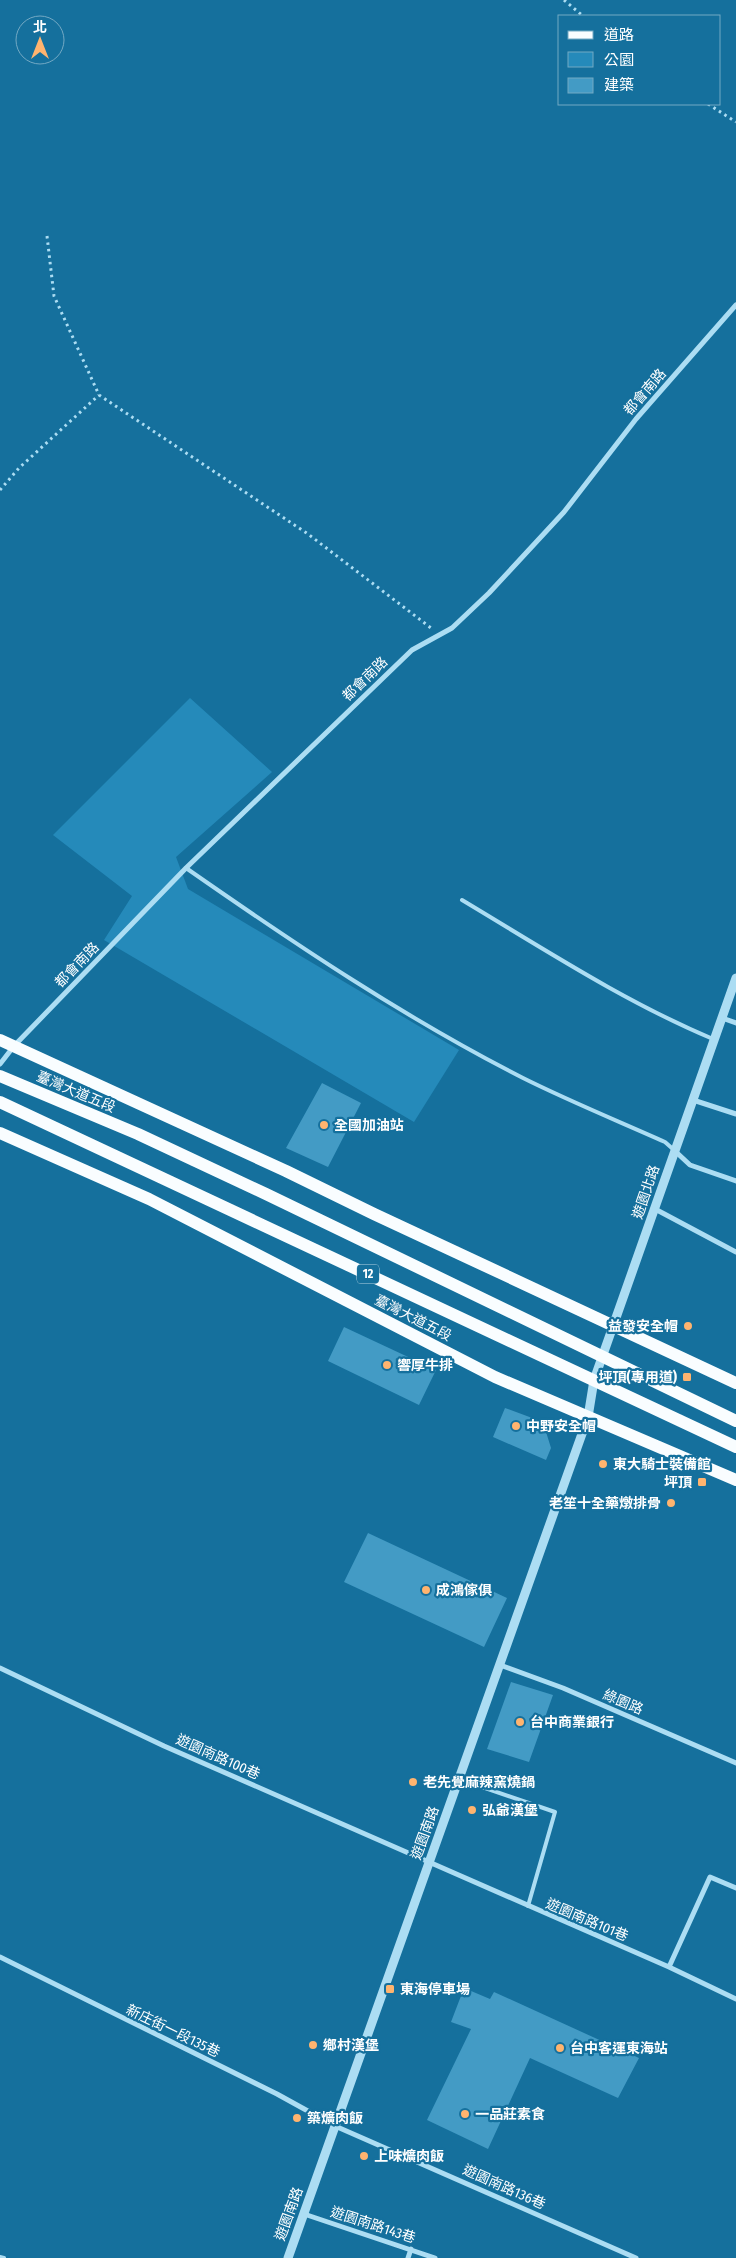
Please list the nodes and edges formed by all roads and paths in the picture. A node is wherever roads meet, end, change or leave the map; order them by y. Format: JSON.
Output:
{"nodes":[{"id":1,"x":564,"y":0,"type":"edge"},
{"id":2,"x":582,"y":15,"type":"edge"},
{"id":3,"x":710,"y":105,"type":"edge"},
{"id":4,"x":736,"y":122,"type":"edge"},
{"id":5,"x":47,"y":236,"type":"dead end"},
{"id":6,"x":736,"y":305,"type":"edge"},
{"id":7,"x":100,"y":395,"type":"junction"},
{"id":8,"x":0,"y":490,"type":"edge"},
{"id":9,"x":440,"y":635,"type":"junction"},
{"id":10,"x":186,"y":868,"type":"junction"},
{"id":11,"x":462,"y":900,"type":"dead end"},
{"id":12,"x":736,"y":978,"type":"edge"},
{"id":13,"x":722,"y":1018,"type":"junction"},
{"id":14,"x":736,"y":1023,"type":"edge"},
{"id":15,"x":715,"y":1039,"type":"junction"},
{"id":16,"x":0,"y":1040,"type":"edge"},
{"id":17,"x":14,"y":1046,"type":"junction"},
{"id":18,"x":0,"y":1064,"type":"edge"},
{"id":19,"x":0,"y":1076,"type":"edge"},
{"id":20,"x":693,"y":1100,"type":"junction"},
{"id":21,"x":0,"y":1102,"type":"edge"},
{"id":22,"x":736,"y":1114,"type":"edge"},
{"id":23,"x":0,"y":1133,"type":"edge"},
{"id":24,"x":674,"y":1150,"type":"junction"},
{"id":25,"x":736,"y":1181,"type":"edge"},
{"id":26,"x":655,"y":1209,"type":"junction"},
{"id":27,"x":736,"y":1252,"type":"edge"},
{"id":28,"x":614,"y":1325,"type":"junction"},
{"id":29,"x":603,"y":1355,"type":"junction"},
{"id":30,"x":594,"y":1380,"type":"junction"},
{"id":31,"x":736,"y":1383,"type":"edge"},
{"id":32,"x":588,"y":1417,"type":"junction"},
{"id":33,"x":736,"y":1421,"type":"edge"},
{"id":34,"x":736,"y":1447,"type":"edge"},
{"id":35,"x":736,"y":1480,"type":"edge"},
{"id":36,"x":500,"y":1665,"type":"junction"},
{"id":37,"x":0,"y":1668,"type":"edge"},
{"id":38,"x":736,"y":1762,"type":"edge"},
{"id":39,"x":459,"y":1779,"type":"junction"},
{"id":40,"x":429,"y":1862,"type":"junction"},
{"id":41,"x":736,"y":1888,"type":"edge"},
{"id":42,"x":528,"y":1906,"type":"junction"},
{"id":43,"x":0,"y":1958,"type":"edge"},
{"id":44,"x":669,"y":1967,"type":"junction"},
{"id":45,"x":736,"y":1999,"type":"edge"},
{"id":46,"x":335,"y":2126,"type":"junction"},
{"id":47,"x":304,"y":2214,"type":"junction"},
{"id":48,"x":411,"y":2249,"type":"junction"},
{"id":49,"x":0,"y":2257,"type":"edge"},
{"id":50,"x":4,"y":2258,"type":"edge"},
{"id":51,"x":288,"y":2258,"type":"edge"},
{"id":52,"x":408,"y":2258,"type":"edge"},
{"id":53,"x":435,"y":2258,"type":"edge"},
{"id":54,"x":636,"y":2258,"type":"edge"}],
"edges":[{"from":1,"to":2,"type":"path"},
{"from":3,"to":4,"type":"path"},
{"from":5,"to":7,"type":"path"},
{"from":6,"to":9,"type":"street","name":"都會南路"},
{"from":7,"to":8,"type":"path"},
{"from":7,"to":9,"type":"path"},
{"from":9,"to":10,"type":"street","name":"都會南路"},
{"from":10,"to":17,"type":"street","name":"都會南路"},
{"from":10,"to":24,"type":"lane"},
{"from":11,"to":15,"type":"lane"},
{"from":12,"to":13,"type":"street","name":"遊園北路"},
{"from":13,"to":14,"type":"street"},
{"from":13,"to":15,"type":"street","name":"遊園北路"},
{"from":15,"to":20,"type":"street","name":"遊園北路"},
{"from":16,"to":17,"type":"main road","name":"臺灣大道五段"},
{"from":17,"to":18,"type":"street","name":"都會南路"},
{"from":17,"to":28,"type":"main road","name":"臺灣大道五段"},
{"from":19,"to":29,"type":"main road","name":"臺灣大道五段","number":"12"},
{"from":20,"to":22,"type":"street"},
{"from":20,"to":24,"type":"street","name":"遊園北路"},
{"from":21,"to":30,"type":"main road","name":"臺灣大道五段","number":"12"},
{"from":23,"to":32,"type":"main road","name":"臺灣大道五段","number":"12"},
{"from":24,"to":25,"type":"street"},
{"from":24,"to":26,"type":"street","name":"遊園北路"},
{"from":26,"to":27,"type":"street"},
{"from":26,"to":28,"type":"street","name":"遊園北路"},
{"from":28,"to":29,"type":"street","name":"遊園北路"},
{"from":28,"to":31,"type":"main road","name":"臺灣大道五段"},
{"from":29,"to":30,"type":"street","name":"遊園北路"},
{"from":29,"to":33,"type":"main road","name":"臺灣大道五段","number":"12"},
{"from":30,"to":32,"type":"street","name":"遊園北路"},
{"from":30,"to":34,"type":"main road","name":"臺灣大道五段","number":"12"},
{"from":32,"to":35,"type":"main road","name":"臺灣大道五段","number":"12"},
{"from":32,"to":36,"type":"street","name":"遊園南路"},
{"from":36,"to":38,"type":"street","name":"綠園路"},
{"from":36,"to":39,"type":"street","name":"遊園南路"},
{"from":37,"to":40,"type":"street","name":"遊園南路100巷"},
{"from":39,"to":40,"type":"street","name":"遊園南路"},
{"from":39,"to":42,"type":"lane"},
{"from":40,"to":42,"type":"street","name":"遊園南路101巷"},
{"from":40,"to":46,"type":"street","name":"遊園南路"},
{"from":41,"to":44,"type":"street"},
{"from":42,"to":44,"type":"street","name":"遊園南路101巷"},
{"from":43,"to":46,"type":"street","name":"新庄街一段135巷"},
{"from":44,"to":45,"type":"street","name":"遊園南路101巷"},
{"from":46,"to":47,"type":"street","name":"遊園南路"},
{"from":46,"to":54,"type":"street","name":"遊園南路136巷"},
{"from":47,"to":48,"type":"street","name":"遊園南路143巷"},
{"from":47,"to":51,"type":"street","name":"遊園南路"},
{"from":48,"to":52,"type":"street"},
{"from":48,"to":53,"type":"street","name":"遊園南路143巷"},
{"from":49,"to":50,"type":"lane"}]}
